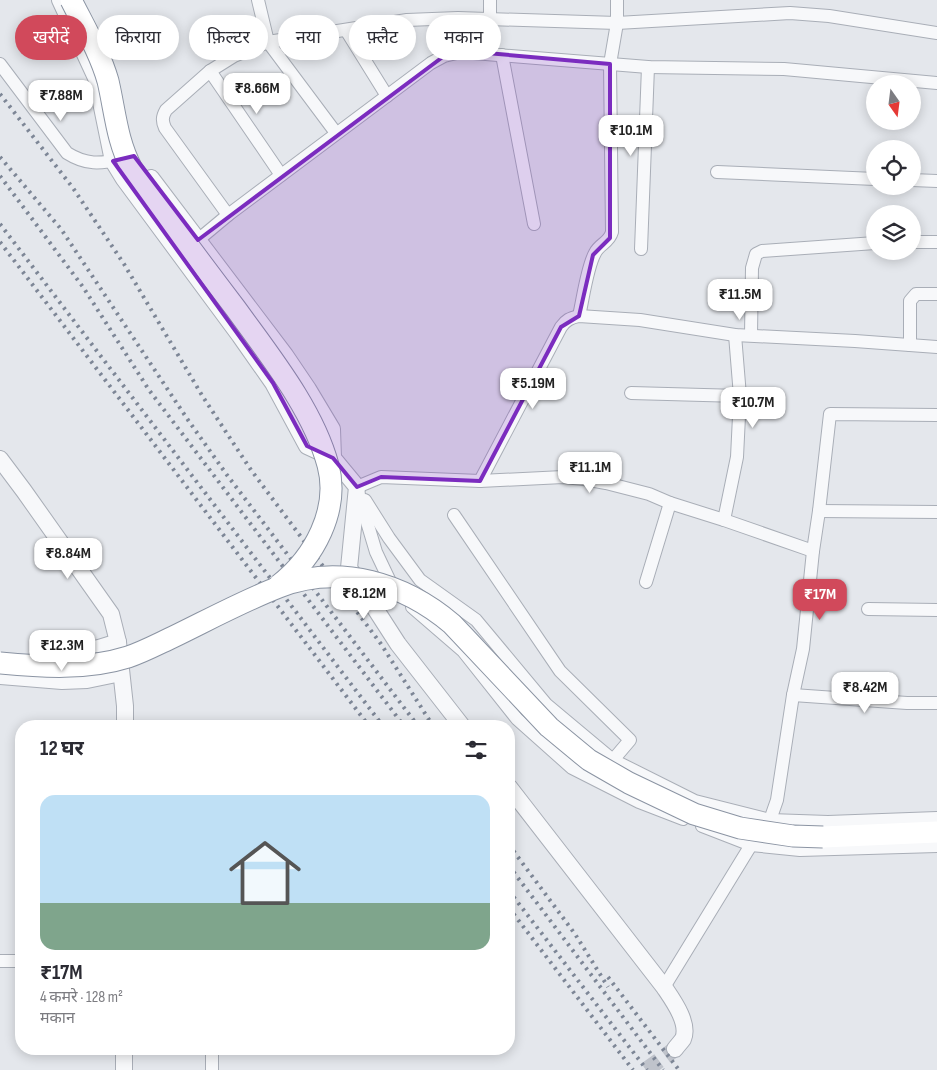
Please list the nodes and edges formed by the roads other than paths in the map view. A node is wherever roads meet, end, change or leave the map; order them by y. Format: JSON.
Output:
{"nodes":[{"id":1,"x":60,"y":0,"type":"edge"},
{"id":2,"x":71,"y":0,"type":"edge"},
{"id":3,"x":81,"y":0,"type":"edge"},
{"id":4,"x":258,"y":0,"type":"edge"},
{"id":5,"x":490,"y":0,"type":"edge"},
{"id":6,"x":618,"y":0,"type":"edge"},
{"id":7,"x":262,"y":15,"type":"edge"},
{"id":8,"x":490,"y":15,"type":"edge"},
{"id":9,"x":501,"y":18,"type":"edge"},
{"id":10,"x":426,"y":19,"type":"edge"},
{"id":11,"x":617,"y":22,"type":"junction"},
{"id":12,"x":346,"y":30,"type":"junction"},
{"id":13,"x":937,"y":33,"type":"edge"},
{"id":14,"x":268,"y":42,"type":"joint"},
{"id":15,"x":502,"y":55,"type":"junction"},
{"id":16,"x":228,"y":60,"type":"edge"},
{"id":17,"x":0,"y":64,"type":"edge"},
{"id":18,"x":610,"y":64,"type":"junction"},
{"id":19,"x":648,"y":67,"type":"junction"},
{"id":20,"x":210,"y":71,"type":"junction"},
{"id":21,"x":937,"y":83,"type":"edge"},
{"id":22,"x":387,"y":96,"type":"junction"},
{"id":23,"x":336,"y":133,"type":"junction"},
{"id":24,"x":134,"y":156,"type":"junction"},
{"id":25,"x":113,"y":161,"type":"junction"},
{"id":26,"x":717,"y":172,"type":"dead end"},
{"id":27,"x":281,"y":175,"type":"junction"},
{"id":28,"x":866,"y":179,"type":"edge"},
{"id":29,"x":921,"y":180,"type":"edge"},
{"id":30,"x":937,"y":181,"type":"edge"},
{"id":31,"x":228,"y":215,"type":"junction"},
{"id":32,"x":534,"y":224,"type":"dead end"},
{"id":33,"x":198,"y":240,"type":"junction"},
{"id":34,"x":921,"y":242,"type":"edge"},
{"id":35,"x":937,"y":242,"type":"edge"},
{"id":36,"x":866,"y":244,"type":"edge"},
{"id":37,"x":642,"y":249,"type":"dead end"},
{"id":38,"x":937,"y":294,"type":"edge"},
{"id":39,"x":579,"y":316,"type":"junction"},
{"id":40,"x":751,"y":334,"type":"junction"},
{"id":41,"x":734,"y":335,"type":"junction"},
{"id":42,"x":910,"y":345,"type":"junction"},
{"id":43,"x":937,"y":347,"type":"edge"},
{"id":44,"x":631,"y":393,"type":"dead end"},
{"id":45,"x":740,"y":396,"type":"junction"},
{"id":46,"x":937,"y":415,"type":"edge"},
{"id":47,"x":333,"y":458,"type":"junction"},
{"id":48,"x":0,"y":459,"type":"edge"},
{"id":49,"x":480,"y":481,"type":"junction"},
{"id":50,"x":357,"y":487,"type":"junction"},
{"id":51,"x":670,"y":503,"type":"junction"},
{"id":52,"x":819,"y":511,"type":"junction"},
{"id":53,"x":937,"y":512,"type":"edge"},
{"id":54,"x":454,"y":515,"type":"dead end"},
{"id":55,"x":724,"y":520,"type":"junction"},
{"id":56,"x":813,"y":551,"type":"junction"},
{"id":57,"x":646,"y":582,"type":"dead end"},
{"id":58,"x":266,"y":593,"type":"junction"},
{"id":59,"x":868,"y":609,"type":"dead end"},
{"id":60,"x":937,"y":610,"type":"edge"},
{"id":61,"x":118,"y":642,"type":"junction"},
{"id":62,"x":0,"y":653,"type":"edge"},
{"id":63,"x":0,"y":663,"type":"edge"},
{"id":64,"x":121,"y":674,"type":"junction"},
{"id":65,"x":0,"y":676,"type":"edge"},
{"id":66,"x":793,"y":695,"type":"junction"},
{"id":67,"x":937,"y":703,"type":"edge"},
{"id":68,"x":125,"y":720,"type":"edge"},
{"id":69,"x":457,"y":720,"type":"edge"},
{"id":70,"x":613,"y":760,"type":"junction"},
{"id":71,"x":515,"y":795,"type":"edge"},
{"id":72,"x":937,"y":818,"type":"edge"},
{"id":73,"x":770,"y":820,"type":"junction"},
{"id":74,"x":937,"y":832,"type":"edge"},
{"id":75,"x":751,"y":845,"type":"junction"},
{"id":76,"x":937,"y":846,"type":"edge"},
{"id":77,"x":0,"y":961,"type":"edge"},
{"id":78,"x":15,"y":961,"type":"edge"},
{"id":79,"x":664,"y":987,"type":"junction"},
{"id":80,"x":675,"y":1048,"type":"tunnel mouth"},
{"id":81,"x":124,"y":1055,"type":"edge"},
{"id":82,"x":212,"y":1055,"type":"edge"},
{"id":83,"x":124,"y":1070,"type":"edge"},
{"id":84,"x":212,"y":1070,"type":"edge"}],
"edges":[{"from":1,"to":25,"type":"street"},
{"from":2,"to":58,"type":"highway","bridge":true},
{"from":3,"to":24,"type":"street"},
{"from":4,"to":7,"type":"street"},
{"from":5,"to":8,"type":"street"},
{"from":6,"to":11,"type":"street"},
{"from":9,"to":11,"type":"street"},
{"from":10,"to":12,"type":"street"},
{"from":11,"to":13,"type":"street"},
{"from":11,"to":18,"type":"street"},
{"from":12,"to":14,"type":"street"},
{"from":12,"to":22,"type":"street"},
{"from":14,"to":23,"type":"street"},
{"from":15,"to":18,"type":"street"},
{"from":15,"to":22,"type":"street"},
{"from":15,"to":32,"type":"street"},
{"from":16,"to":20,"type":"street"},
{"from":17,"to":25,"type":"street"},
{"from":18,"to":19,"type":"street"},
{"from":18,"to":39,"type":"street"},
{"from":19,"to":21,"type":"street"},
{"from":19,"to":37,"type":"street"},
{"from":20,"to":27,"type":"street"},
{"from":20,"to":31,"type":"street"},
{"from":22,"to":23,"type":"street"},
{"from":23,"to":27,"type":"street"},
{"from":24,"to":25,"type":"street"},
{"from":24,"to":33,"type":"street"},
{"from":25,"to":47,"type":"street"},
{"from":26,"to":28,"type":"street"},
{"from":27,"to":31,"type":"street"},
{"from":29,"to":30,"type":"street"},
{"from":31,"to":33,"type":"street"},
{"from":33,"to":47,"type":"street"},
{"from":34,"to":35,"type":"street"},
{"from":36,"to":40,"type":"street"},
{"from":38,"to":42,"type":"street"},
{"from":39,"to":41,"type":"street"},
{"from":39,"to":49,"type":"street"},
{"from":40,"to":41,"type":"street"},
{"from":40,"to":42,"type":"street"},
{"from":41,"to":45,"type":"street"},
{"from":42,"to":43,"type":"street"},
{"from":44,"to":45,"type":"street"},
{"from":45,"to":55,"type":"street"},
{"from":46,"to":52,"type":"street"},
{"from":47,"to":50,"type":"street"},
{"from":48,"to":61,"type":"street"},
{"from":49,"to":50,"type":"street"},
{"from":49,"to":51,"type":"street"},
{"from":50,"to":69,"type":"street"},
{"from":50,"to":70,"type":"street"},
{"from":50,"to":75,"type":"street"},
{"from":51,"to":55,"type":"street"},
{"from":51,"to":57,"type":"street"},
{"from":52,"to":53,"type":"street"},
{"from":52,"to":56,"type":"street"},
{"from":54,"to":70,"type":"street"},
{"from":55,"to":56,"type":"street"},
{"from":56,"to":66,"type":"street"},
{"from":58,"to":63,"type":"highway","bridge":true},
{"from":58,"to":74,"type":"highway","bridge":true},
{"from":59,"to":60,"type":"street"},
{"from":61,"to":62,"type":"street"},
{"from":61,"to":64,"type":"street"},
{"from":64,"to":65,"type":"street"},
{"from":64,"to":68,"type":"street"},
{"from":66,"to":67,"type":"street"},
{"from":66,"to":73,"type":"street"},
{"from":70,"to":73,"type":"street"},
{"from":71,"to":79,"type":"street"},
{"from":72,"to":73,"type":"street"},
{"from":75,"to":76,"type":"street"},
{"from":75,"to":79,"type":"street"},
{"from":77,"to":78,"type":"street"},
{"from":79,"to":80,"type":"street"},
{"from":81,"to":83,"type":"street"},
{"from":82,"to":84,"type":"street"}]}
